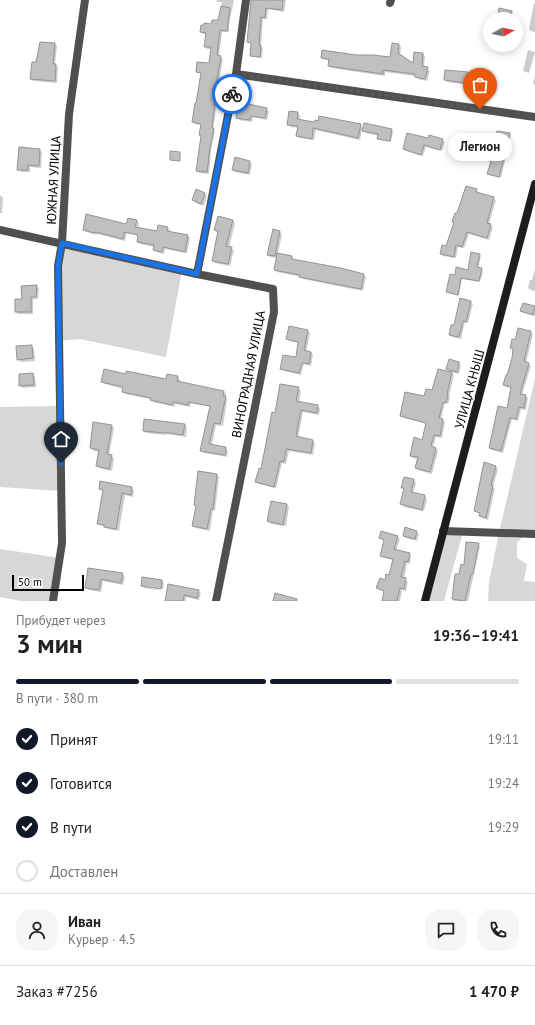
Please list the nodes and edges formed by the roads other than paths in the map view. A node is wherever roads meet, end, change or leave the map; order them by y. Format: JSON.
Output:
{"nodes":[{"id":1,"x":85,"y":0,"type":"edge"},
{"id":2,"x":246,"y":0,"type":"edge"},
{"id":3,"x":236,"y":74,"type":"junction"},
{"id":4,"x":535,"y":117,"type":"edge"},
{"id":5,"x":535,"y":184,"type":"edge"},
{"id":6,"x":0,"y":230,"type":"edge"},
{"id":7,"x":62,"y":243,"type":"junction"},
{"id":8,"x":197,"y":274,"type":"junction"},
{"id":9,"x":444,"y":531,"type":"junction"},
{"id":10,"x":535,"y":534,"type":"edge"},
{"id":11,"x":53,"y":601,"type":"edge"},
{"id":12,"x":216,"y":601,"type":"edge"},
{"id":13,"x":425,"y":601,"type":"edge"}],
"edges":[{"from":1,"to":7,"type":"street","name":"ЮЖНАЯ УЛИЦА"},
{"from":2,"to":3,"type":"street"},
{"from":3,"to":4,"type":"street"},
{"from":3,"to":8,"type":"street"},
{"from":5,"to":9,"type":"street","name":"УЛИЦА КНЫШ"},
{"from":6,"to":7,"type":"street"},
{"from":7,"to":8,"type":"street"},
{"from":7,"to":11,"type":"street","name":"ЮЖНАЯ УЛИЦА"},
{"from":8,"to":12,"type":"street","name":"ВИНОГРАДНАЯ УЛИЦА"},
{"from":9,"to":10,"type":"street"},
{"from":9,"to":13,"type":"street","name":"УЛИЦА КНЫШ"}]}
